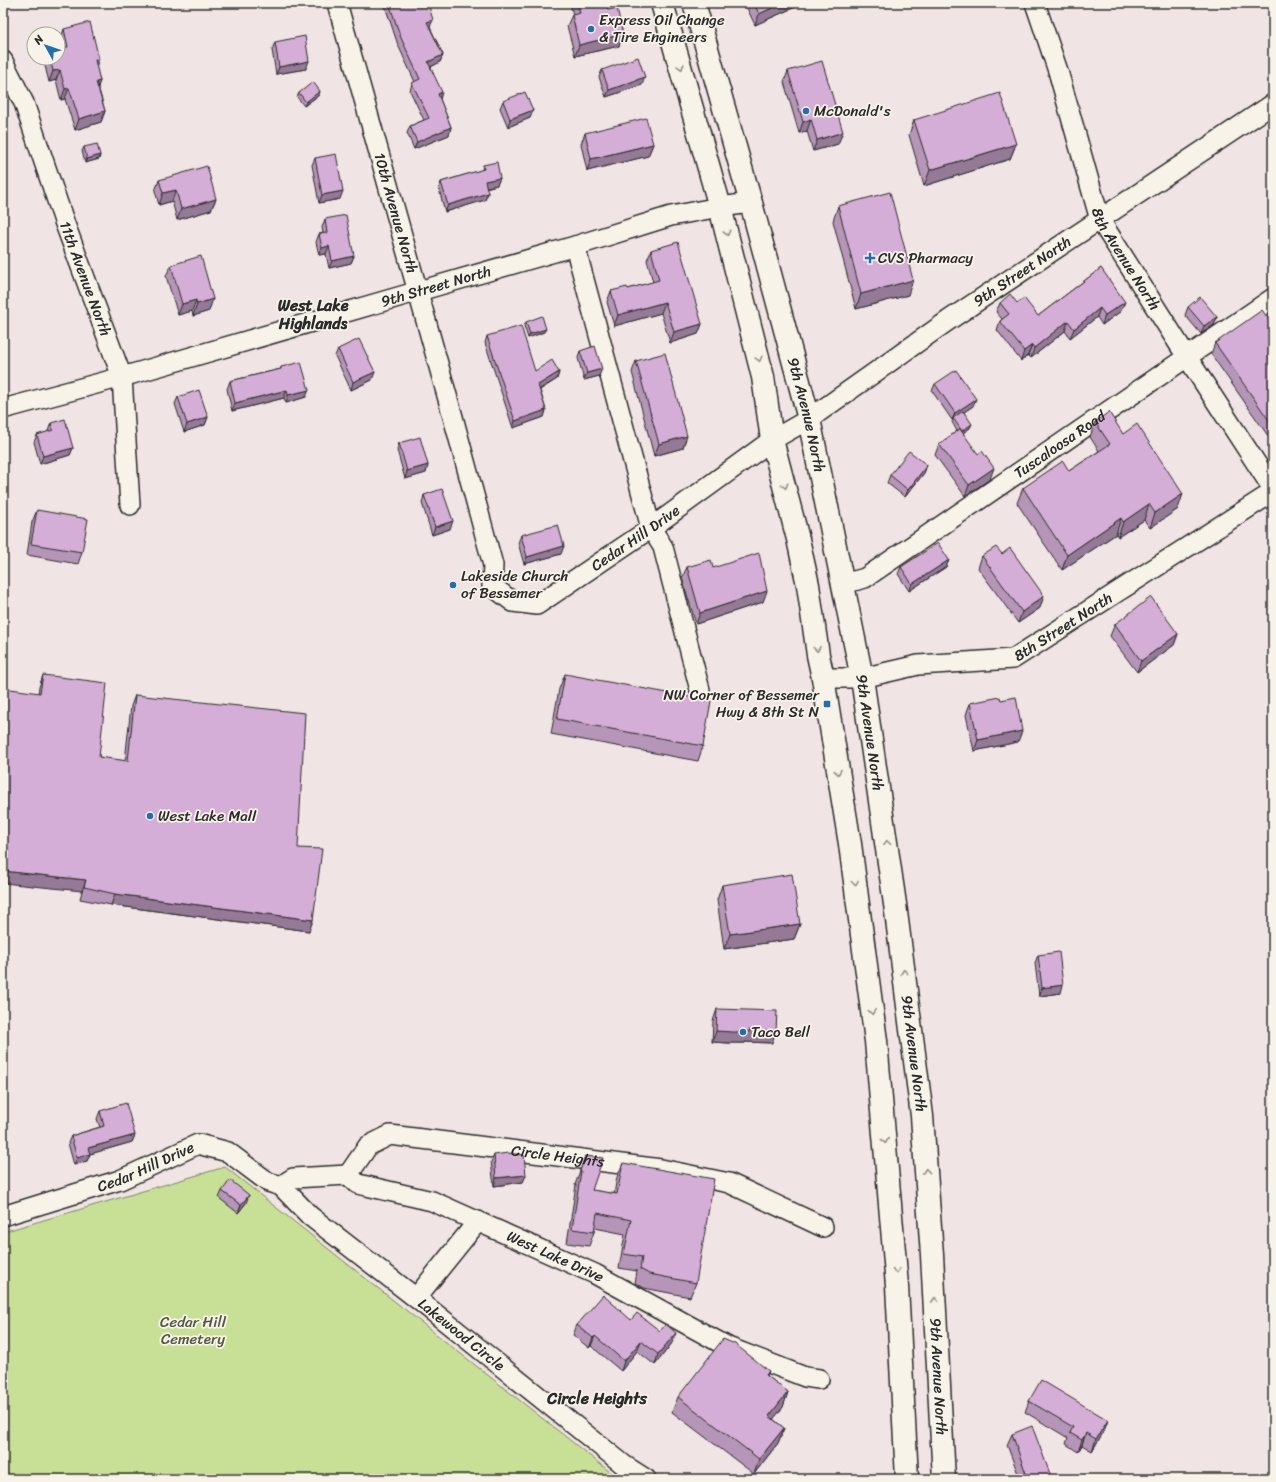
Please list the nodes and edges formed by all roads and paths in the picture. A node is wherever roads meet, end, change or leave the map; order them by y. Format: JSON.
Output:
{"nodes":[{"id":1,"x":337,"y":3,"type":"edge"},
{"id":2,"x":662,"y":3,"type":"edge"},
{"id":3,"x":694,"y":3,"type":"edge"},
{"id":4,"x":1035,"y":3,"type":"edge"},
{"id":5,"x":3,"y":60,"type":"edge"},
{"id":6,"x":1273,"y":104,"type":"edge"},
{"id":7,"x":751,"y":203,"type":"junction"},
{"id":8,"x":720,"y":207,"type":"junction"},
{"id":9,"x":1100,"y":220,"type":"junction"},
{"id":10,"x":575,"y":246,"type":"junction"},
{"id":11,"x":419,"y":292,"type":"junction"},
{"id":12,"x":1273,"y":298,"type":"edge"},
{"id":13,"x":1187,"y":357,"type":"junction"},
{"id":14,"x":122,"y":377,"type":"junction"},
{"id":15,"x":3,"y":409,"type":"edge"},
{"id":16,"x":809,"y":419,"type":"junction"},
{"id":17,"x":772,"y":440,"type":"junction"},
{"id":18,"x":1273,"y":490,"type":"edge"},
{"id":19,"x":130,"y":505,"type":"dead end"},
{"id":20,"x":652,"y":528,"type":"junction"},
{"id":21,"x":844,"y":584,"type":"junction"},
{"id":22,"x":492,"y":586,"type":"joint"},
{"id":23,"x":823,"y":678,"type":"junction"},
{"id":24,"x":862,"y":678,"type":"junction"},
{"id":25,"x":700,"y":690,"type":"dead end"},
{"id":26,"x":348,"y":1176,"type":"junction"},
{"id":27,"x":281,"y":1186,"type":"junction"},
{"id":28,"x":3,"y":1216,"type":"edge"},
{"id":29,"x":478,"y":1221,"type":"junction"},
{"id":30,"x":823,"y":1227,"type":"dead end"},
{"id":31,"x":416,"y":1298,"type":"junction"},
{"id":32,"x":820,"y":1380,"type":"dead end"},
{"id":33,"x":646,"y":1479,"type":"edge"},
{"id":34,"x":907,"y":1479,"type":"edge"},
{"id":35,"x":944,"y":1479,"type":"edge"}],
"edges":[{"from":1,"to":11,"type":"street","name":"10th Avenue North"},
{"from":2,"to":8,"type":"main road","one_way":true},
{"from":3,"to":7,"type":"main road","name":"9th Avenue North"},
{"from":4,"to":9,"type":"street","name":"8th Avenue North"},
{"from":5,"to":14,"type":"street","name":"11th Avenue North"},
{"from":6,"to":9,"type":"street","name":"9th Street North"},
{"from":7,"to":8,"type":"street","name":"9th Street North"},
{"from":7,"to":16,"type":"main road","name":"9th Avenue North"},
{"from":8,"to":10,"type":"street","name":"9th Street North"},
{"from":8,"to":17,"type":"main road","one_way":true},
{"from":9,"to":13,"type":"street","name":"8th Avenue North"},
{"from":9,"to":16,"type":"street","name":"9th Street North"},
{"from":10,"to":11,"type":"street","name":"9th Street North"},
{"from":10,"to":20,"type":"street"},
{"from":11,"to":14,"type":"street","name":"9th Street North"},
{"from":11,"to":22,"type":"street","name":"10th Avenue North"},
{"from":12,"to":13,"type":"street","name":"Tuscaloosa Road"},
{"from":13,"to":18,"type":"street","name":"8th Avenue North"},
{"from":13,"to":21,"type":"street","name":"Tuscaloosa Road"},
{"from":14,"to":15,"type":"street","name":"9th Street North"},
{"from":14,"to":19,"type":"street","name":"11th Avenue North"},
{"from":16,"to":17,"type":"street","name":"9th Street North"},
{"from":16,"to":21,"type":"main road","name":"9th Avenue North"},
{"from":17,"to":20,"type":"street","name":"Cedar Hill Drive"},
{"from":17,"to":23,"type":"main road","one_way":true},
{"from":18,"to":24,"type":"street","name":"8th Street North"},
{"from":20,"to":22,"type":"street","name":"Cedar Hill Drive"},
{"from":20,"to":25,"type":"street"},
{"from":21,"to":24,"type":"main road","name":"9th Avenue North"},
{"from":23,"to":24,"type":"street","name":"8th Street North"},
{"from":23,"to":34,"type":"main road","one_way":true},
{"from":35,"to":24,"type":"main road","name":"9th Avenue North","one_way":true},
{"from":26,"to":27,"type":"street"},
{"from":26,"to":29,"type":"street","name":"West Lake Drive"},
{"from":26,"to":30,"type":"street","name":"Circle Heights"},
{"from":27,"to":28,"type":"street","name":"Cedar Hill Drive"},
{"from":27,"to":31,"type":"street","name":"Lakewood Circle"},
{"from":29,"to":31,"type":"street"},
{"from":29,"to":32,"type":"street","name":"West Lake Drive"},
{"from":31,"to":33,"type":"street","name":"Lakewood Circle"}]}
